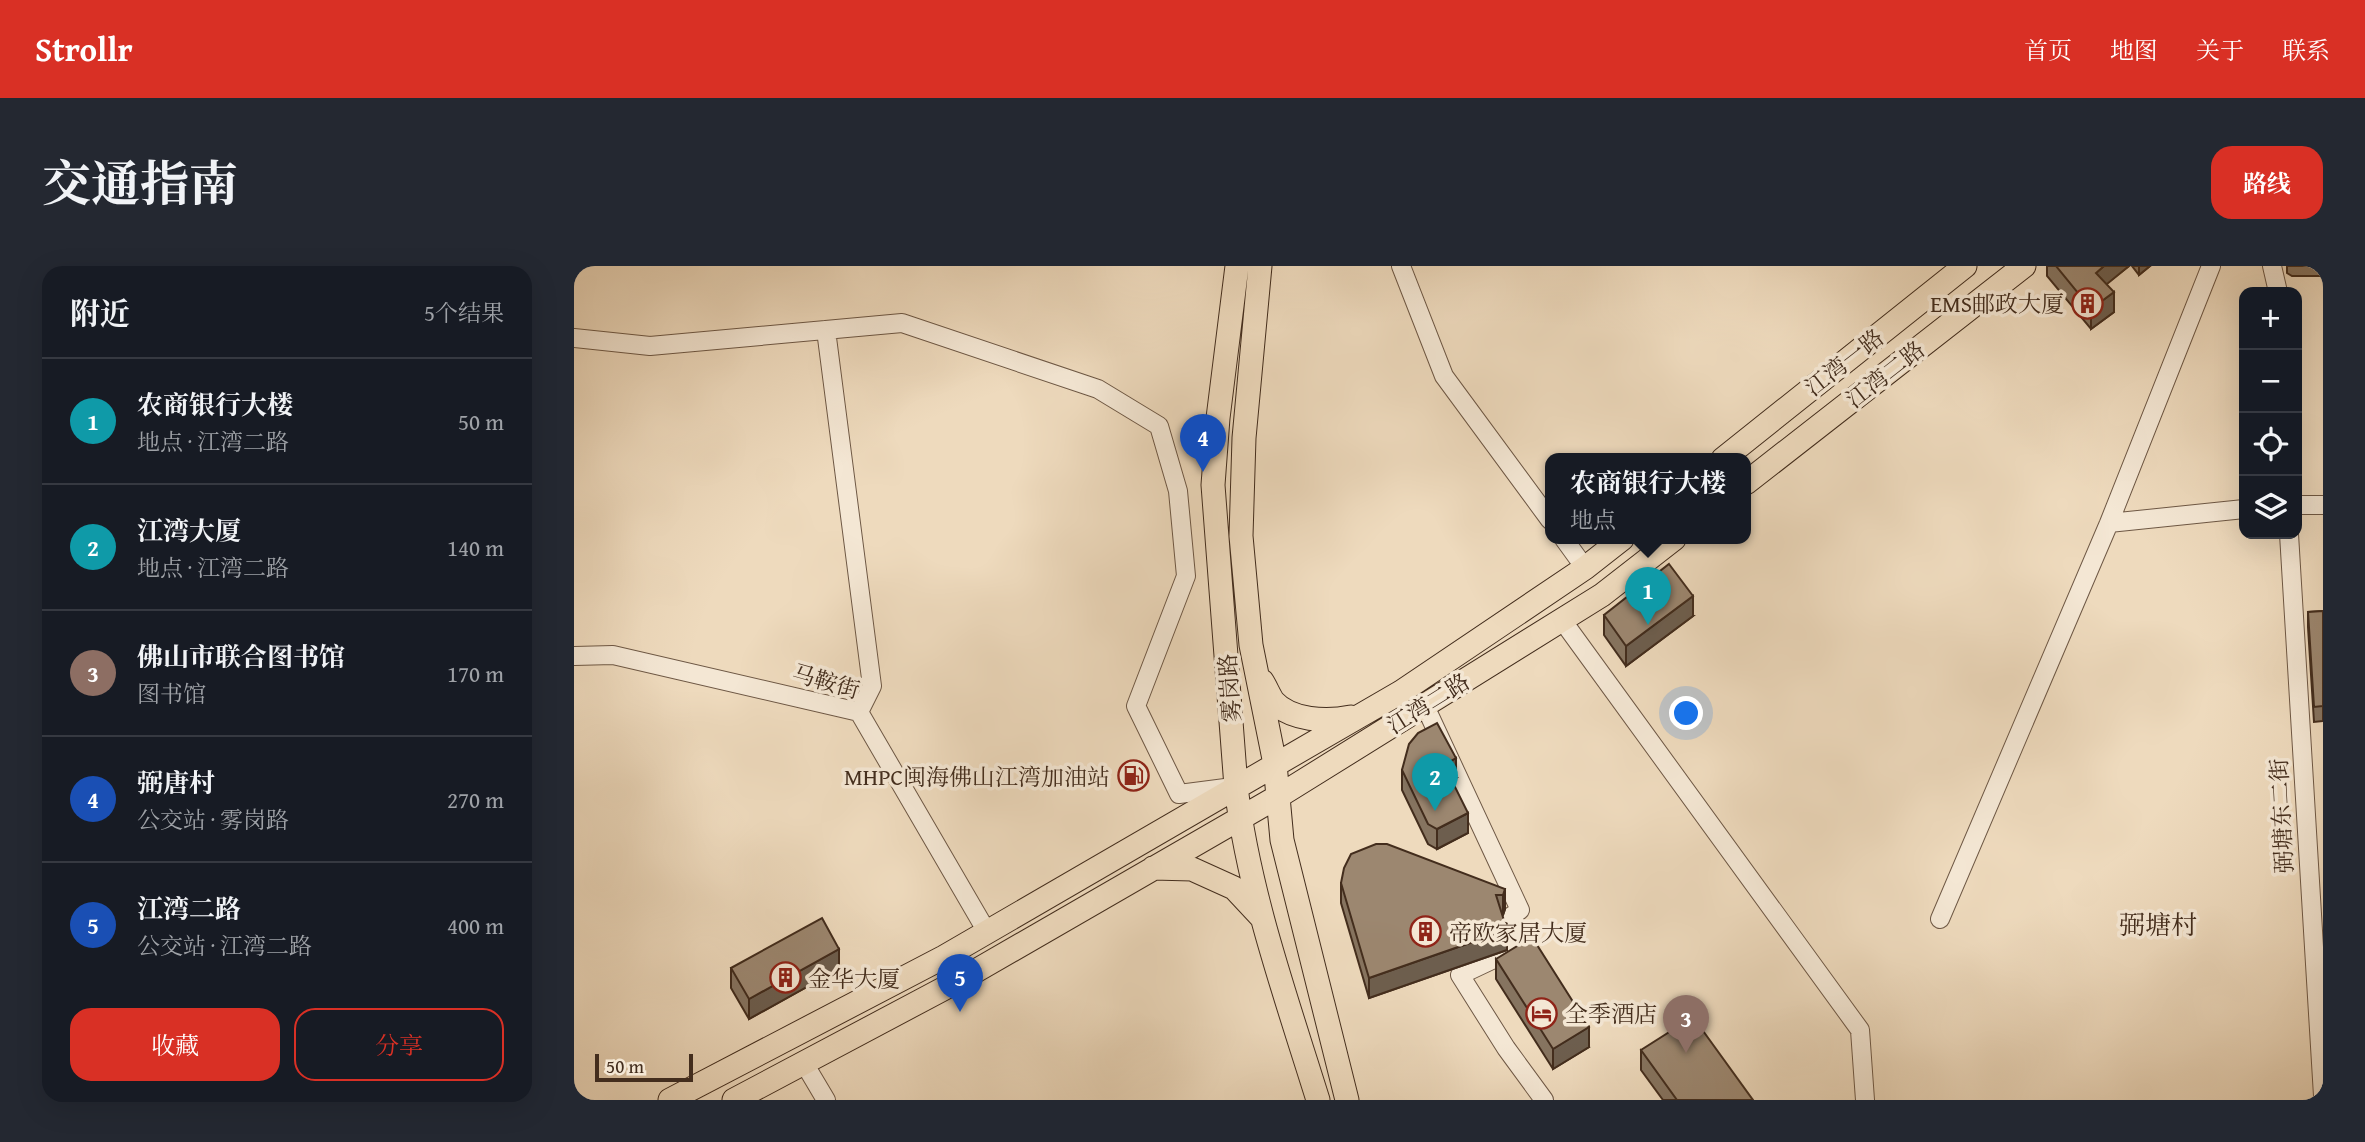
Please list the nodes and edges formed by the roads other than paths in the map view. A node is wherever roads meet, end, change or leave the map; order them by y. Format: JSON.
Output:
{"nodes":[{"id":1,"x":1237,"y":266,"type":"edge"},
{"id":2,"x":1260,"y":266,"type":"edge"},
{"id":3,"x":1401,"y":266,"type":"edge"},
{"id":4,"x":1965,"y":266,"type":"edge"},
{"id":5,"x":2024,"y":266,"type":"edge"},
{"id":6,"x":2211,"y":266,"type":"edge"},
{"id":7,"x":2272,"y":266,"type":"edge"},
{"id":8,"x":2277,"y":287,"type":"edge"},
{"id":9,"x":826,"y":330,"type":"junction"},
{"id":10,"x":574,"y":338,"type":"edge"},
{"id":11,"x":1731,"y":453,"type":"edge"},
{"id":12,"x":1751,"y":479,"type":"edge"},
{"id":13,"x":2302,"y":505,"type":"edge"},
{"id":14,"x":2323,"y":505,"type":"edge"},
{"id":15,"x":2239,"y":510,"type":"edge"},
{"id":16,"x":1545,"y":513,"type":"edge"},
{"id":17,"x":2109,"y":523,"type":"junction"},
{"id":18,"x":2289,"y":539,"type":"edge"},
{"id":19,"x":1568,"y":544,"type":"edge"},
{"id":20,"x":1616,"y":544,"type":"edge"},
{"id":21,"x":1668,"y":544,"type":"edge"},
{"id":22,"x":1585,"y":568,"type":"junction"},
{"id":23,"x":1562,"y":620,"type":"junction"},
{"id":24,"x":574,"y":656,"type":"edge"},
{"id":25,"x":1256,"y":671,"type":"junction"},
{"id":26,"x":1425,"y":706,"type":"junction"},
{"id":27,"x":859,"y":712,"type":"junction"},
{"id":28,"x":1361,"y":715,"type":"junction"},
{"id":29,"x":1275,"y":764,"type":"junction"},
{"id":30,"x":1236,"y":787,"type":"junction"},
{"id":31,"x":1279,"y":796,"type":"junction"},
{"id":32,"x":1240,"y":818,"type":"junction"},
{"id":33,"x":1153,"y":868,"type":"junction"},
{"id":34,"x":1263,"y":919,"type":"junction"},
{"id":35,"x":1940,"y":919,"type":"dead end"},
{"id":36,"x":986,"y":932,"type":"junction"},
{"id":37,"x":804,"y":1063,"type":"junction"},
{"id":38,"x":2323,"y":1096,"type":"edge"},
{"id":39,"x":670,"y":1100,"type":"edge"},
{"id":40,"x":734,"y":1100,"type":"edge"},
{"id":41,"x":826,"y":1100,"type":"edge"},
{"id":42,"x":1318,"y":1100,"type":"edge"},
{"id":43,"x":1347,"y":1100,"type":"edge"},
{"id":44,"x":1544,"y":1100,"type":"edge"},
{"id":45,"x":1865,"y":1100,"type":"edge"}],
"edges":[{"from":1,"to":30,"type":"main road","name":"雾岗路"},
{"from":2,"to":25,"type":"main road","name":"雾岗路"},
{"from":3,"to":16,"type":"street"},
{"from":4,"to":11,"type":"main road","name":"江湾一路"},
{"from":5,"to":12,"type":"main road","name":"江湾二路"},
{"from":6,"to":17,"type":"street"},
{"from":7,"to":8,"type":"street"},
{"from":9,"to":10,"type":"street"},
{"from":9,"to":27,"type":"street"},
{"from":9,"to":30,"type":"street"},
{"from":13,"to":14,"type":"street"},
{"from":15,"to":17,"type":"street"},
{"from":17,"to":35,"type":"street"},
{"from":18,"to":38,"type":"street","name":"弼塘东二街"},
{"from":19,"to":22,"type":"street"},
{"from":20,"to":22,"type":"main road"},
{"from":21,"to":23,"type":"main road","name":"江湾二路"},
{"from":22,"to":28,"type":"main road","name":"江湾二路"},
{"from":23,"to":26,"type":"main road","name":"江湾二路"},
{"from":23,"to":45,"type":"street"},
{"from":24,"to":27,"type":"street","name":"马鞍街"},
{"from":25,"to":28,"type":"main road"},
{"from":25,"to":29,"type":"main road","name":"雾岗路"},
{"from":26,"to":31,"type":"main road","name":"江湾二路"},
{"from":26,"to":44,"type":"street"},
{"from":27,"to":36,"type":"street","name":"马鞍街"},
{"from":28,"to":29,"type":"main road","name":"江湾二路"},
{"from":29,"to":30,"type":"main road","name":"江湾二路"},
{"from":29,"to":31,"type":"main road","name":"雾岗路"},
{"from":30,"to":32,"type":"main road","name":"雾岗路"},
{"from":30,"to":36,"type":"main road","name":"江湾二路"},
{"from":31,"to":32,"type":"main road","name":"江湾二路"},
{"from":31,"to":43,"type":"main road","name":"雾岗路"},
{"from":32,"to":33,"type":"main road","name":"江湾二路"},
{"from":32,"to":34,"type":"main road","name":"雾岗路"},
{"from":33,"to":34,"type":"main road"},
{"from":33,"to":37,"type":"main road","name":"江湾二路"},
{"from":34,"to":42,"type":"main road","name":"雾岗路"},
{"from":36,"to":39,"type":"main road","name":"江湾二路"},
{"from":37,"to":40,"type":"main road","name":"江湾二路"},
{"from":37,"to":41,"type":"street"}]}
